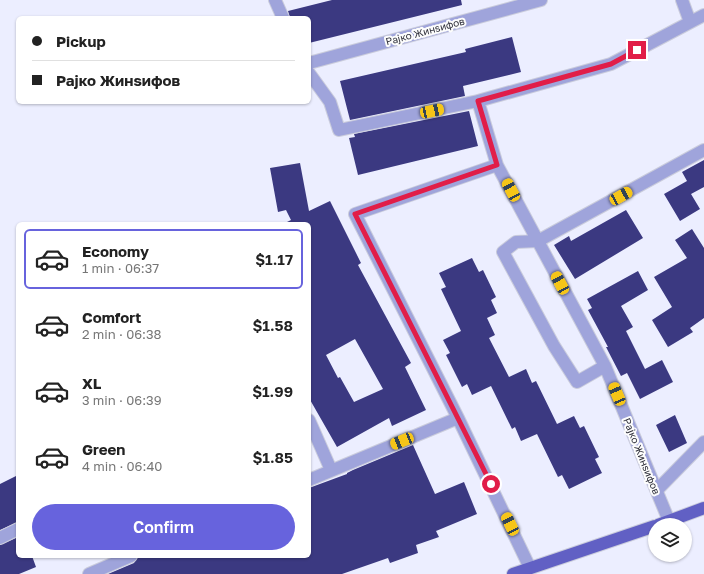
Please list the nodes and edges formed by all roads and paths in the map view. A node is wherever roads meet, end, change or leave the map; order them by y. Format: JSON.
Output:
{"nodes":[{"id":1,"x":275,"y":0,"type":"edge"},
{"id":2,"x":541,"y":0,"type":"edge"},
{"id":3,"x":682,"y":0,"type":"edge"},
{"id":4,"x":704,"y":15,"type":"edge"},
{"id":5,"x":282,"y":16,"type":"edge"},
{"id":6,"x":690,"y":22,"type":"junction"},
{"id":7,"x":311,"y":61,"type":"edge"},
{"id":8,"x":311,"y":76,"type":"edge"},
{"id":9,"x":478,"y":101,"type":"junction"},
{"id":10,"x":704,"y":150,"type":"edge"},
{"id":11,"x":497,"y":165,"type":"junction"},
{"id":12,"x":538,"y":241,"type":"junction"},
{"id":13,"x":605,"y":366,"type":"junction"},
{"id":14,"x":458,"y":418,"type":"junction"},
{"id":15,"x":311,"y":424,"type":"edge"},
{"id":16,"x":704,"y":442,"type":"edge"},
{"id":17,"x":332,"y":470,"type":"junction"},
{"id":18,"x":311,"y":479,"type":"edge"},
{"id":19,"x":657,"y":490,"type":"junction"},
{"id":20,"x":704,"y":508,"type":"edge"},
{"id":21,"x":663,"y":518,"type":"edge"},
{"id":22,"x":677,"y":518,"type":"edge"},
{"id":23,"x":648,"y":528,"type":"edge"},
{"id":24,"x":16,"y":530,"type":"edge"},
{"id":25,"x":0,"y":538,"type":"edge"},
{"id":26,"x":126,"y":558,"type":"edge"},
{"id":27,"x":530,"y":568,"type":"junction"},
{"id":28,"x":89,"y":574,"type":"edge"},
{"id":29,"x":513,"y":574,"type":"edge"}],
"edges":[{"from":1,"to":5,"type":"street"},
{"from":2,"to":7,"type":"street","name":"Рајко Жинѕифов"},
{"from":3,"to":6,"type":"street"},
{"from":4,"to":6,"type":"street"},
{"from":6,"to":9,"type":"street"},
{"from":8,"to":9,"type":"street"},
{"from":9,"to":11,"type":"street","name":"Рајко Жинѕифов"},
{"from":10,"to":12,"type":"street"},
{"from":11,"to":12,"type":"street","name":"Рајко Жинѕифов"},
{"from":11,"to":14,"type":"street"},
{"from":12,"to":13,"type":"street","name":"Рајко Жинѕифов"},
{"from":12,"to":13,"type":"street"},
{"from":13,"to":19,"type":"street","name":"Рајко Жинѕифов"},
{"from":14,"to":17,"type":"street"},
{"from":14,"to":27,"type":"street"},
{"from":15,"to":17,"type":"street"},
{"from":16,"to":19,"type":"street"},
{"from":17,"to":18,"type":"street"},
{"from":19,"to":21,"type":"street","name":"Рајко Жинѕифов"},
{"from":20,"to":22,"type":"main road"},
{"from":23,"to":27,"type":"main road"},
{"from":24,"to":25,"type":"street"},
{"from":26,"to":28,"type":"street"},
{"from":27,"to":29,"type":"main road"}]}
